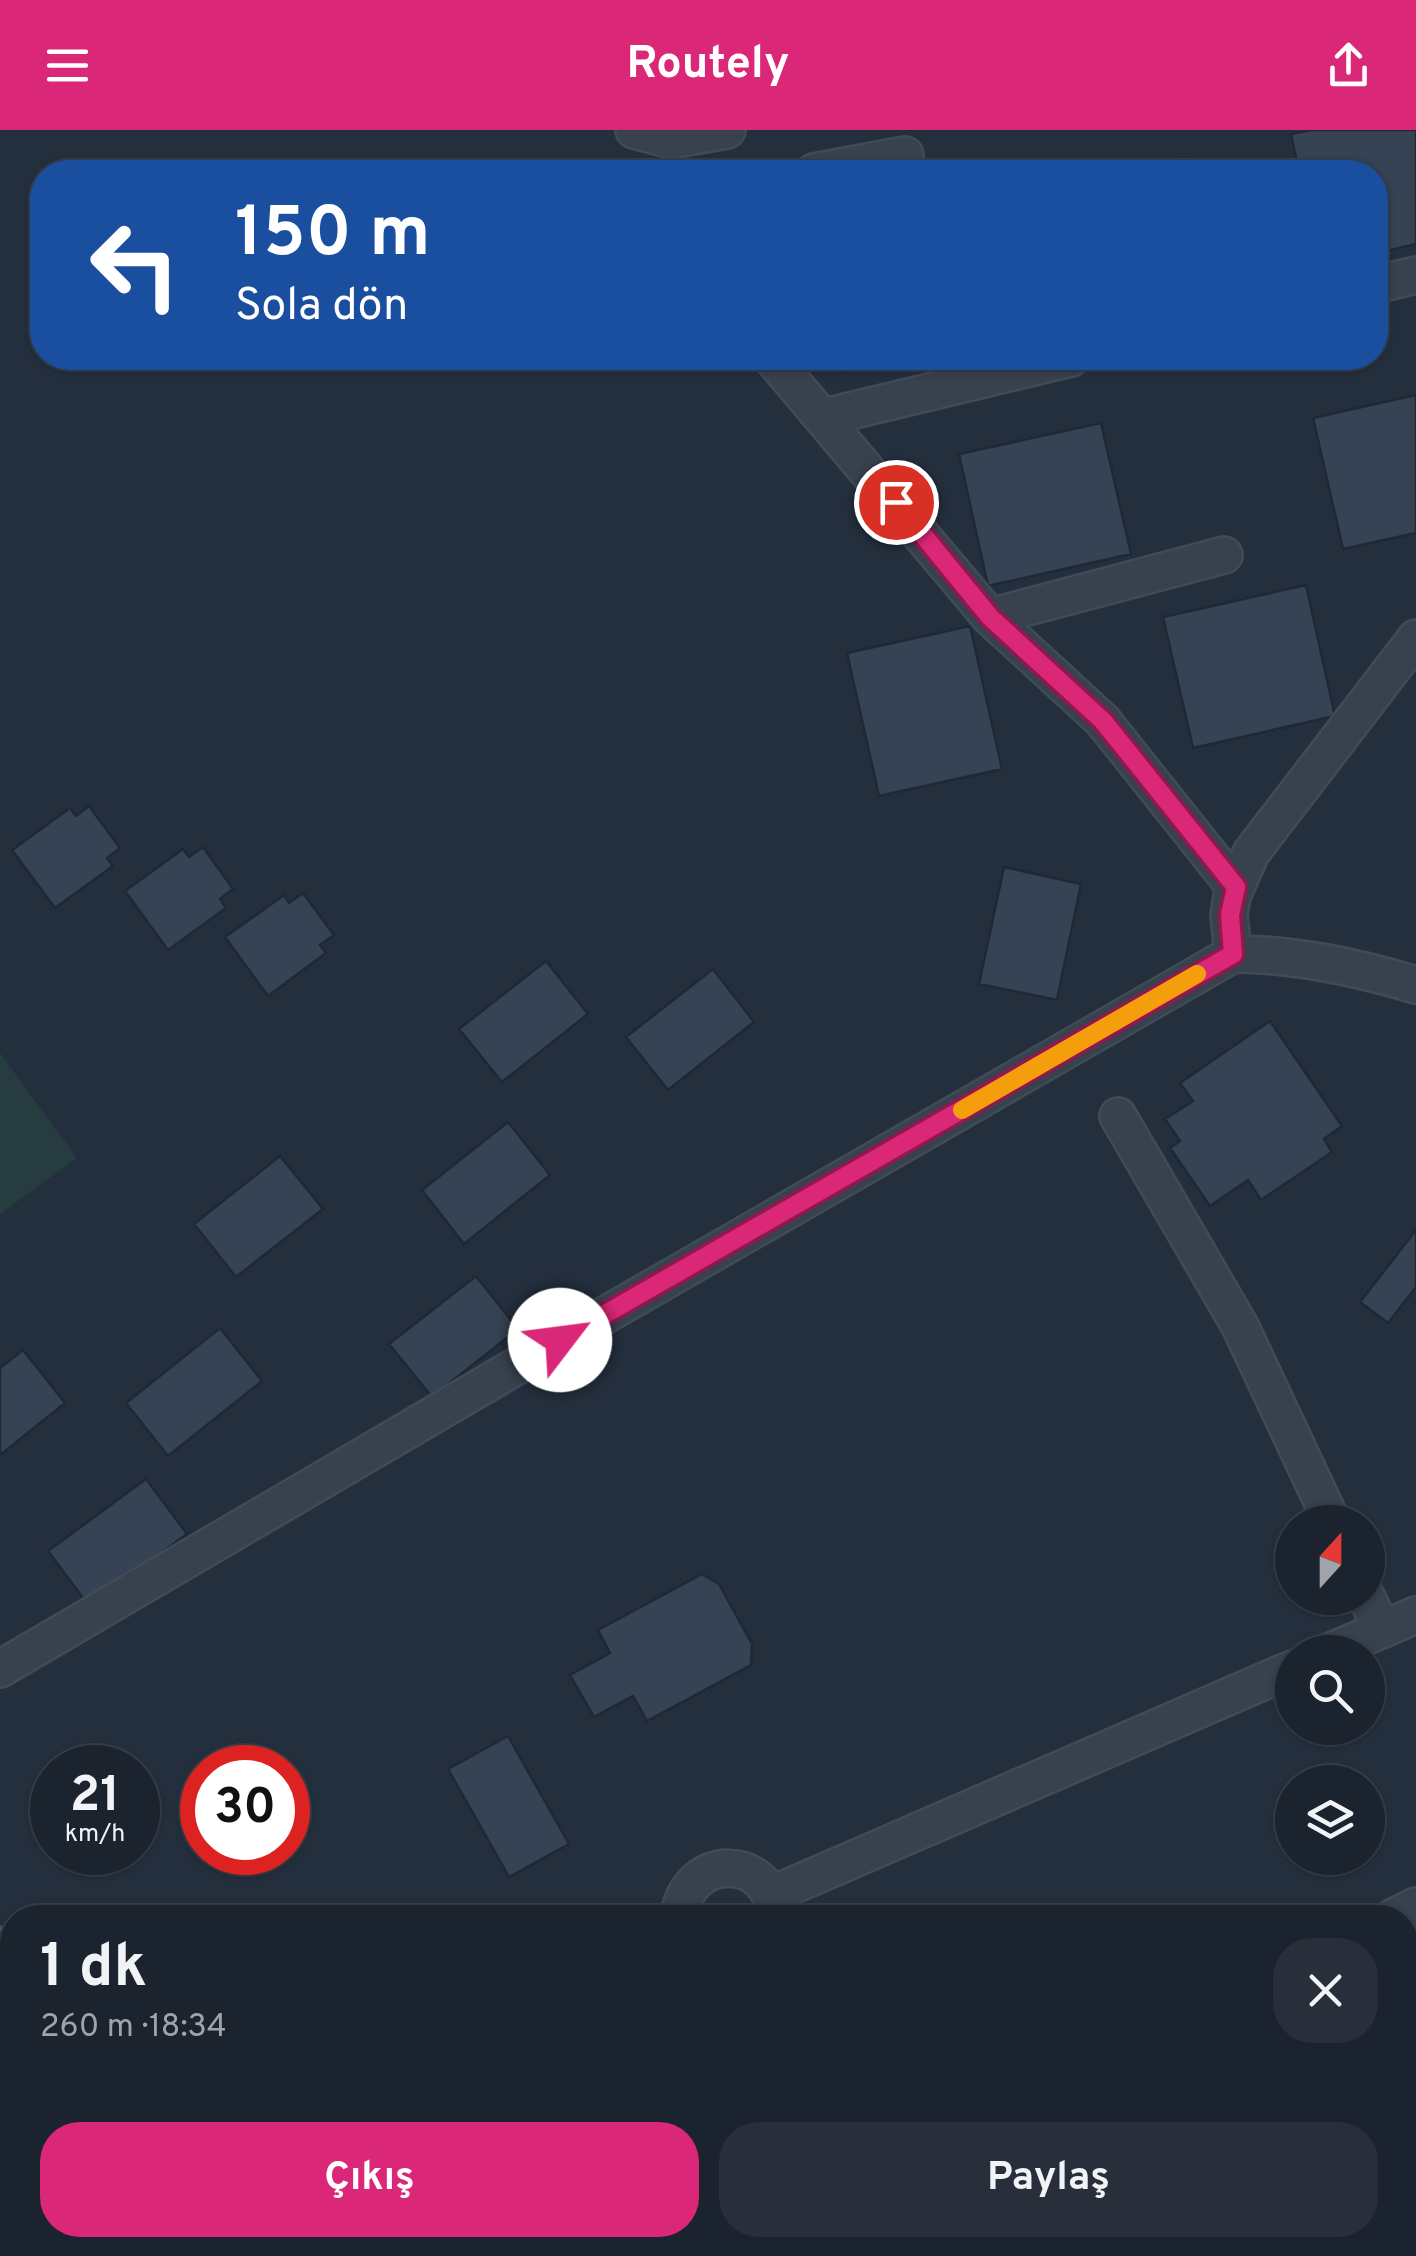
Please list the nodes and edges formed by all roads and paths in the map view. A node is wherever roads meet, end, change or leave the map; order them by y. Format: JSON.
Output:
{"nodes":[{"id":1,"x":634,"y":130,"type":"edge"},
{"id":2,"x":727,"y":130,"type":"edge"},
{"id":3,"x":905,"y":155,"type":"dead end"},
{"id":4,"x":878,"y":160,"type":"edge"},
{"id":5,"x":1416,"y":275,"type":"edge"},
{"id":6,"x":1388,"y":281,"type":"edge"},
{"id":7,"x":783,"y":370,"type":"edge"},
{"id":8,"x":1021,"y":370,"type":"edge"},
{"id":9,"x":825,"y":417,"type":"junction"},
{"id":10,"x":1224,"y":555,"type":"dead end"},
{"id":11,"x":990,"y":617,"type":"junction"},
{"id":12,"x":1416,"y":638,"type":"edge"},
{"id":13,"x":1236,"y":887,"type":"junction"},
{"id":14,"x":1233,"y":954,"type":"junction"},
{"id":15,"x":1416,"y":986,"type":"edge"},
{"id":16,"x":1118,"y":1116,"type":"dead end"},
{"id":17,"x":1324,"y":1505,"type":"edge"},
{"id":18,"x":1375,"y":1615,"type":"edge"},
{"id":19,"x":1416,"y":1615,"type":"edge"},
{"id":20,"x":1382,"y":1630,"type":"junction"},
{"id":21,"x":1370,"y":1635,"type":"edge"},
{"id":22,"x":0,"y":1669,"type":"edge"},
{"id":23,"x":1275,"y":1676,"type":"edge"},
{"id":24,"x":680,"y":1905,"type":"edge"},
{"id":25,"x":773,"y":1905,"type":"edge"},
{"id":26,"x":775,"y":1905,"type":"edge"}],
"edges":[{"from":1,"to":2,"type":"street"},
{"from":3,"to":4,"type":"street"},
{"from":5,"to":6,"type":"street"},
{"from":7,"to":9,"type":"street"},
{"from":8,"to":9,"type":"street"},
{"from":9,"to":11,"type":"street"},
{"from":10,"to":11,"type":"street"},
{"from":11,"to":13,"type":"street"},
{"from":12,"to":13,"type":"street"},
{"from":13,"to":14,"type":"street"},
{"from":14,"to":15,"type":"street"},
{"from":14,"to":22,"type":"street"},
{"from":16,"to":17,"type":"street"},
{"from":18,"to":20,"type":"street"},
{"from":19,"to":20,"type":"street"},
{"from":20,"to":21,"type":"street"},
{"from":23,"to":26,"type":"street"},
{"from":24,"to":25,"type":"street"}]}
